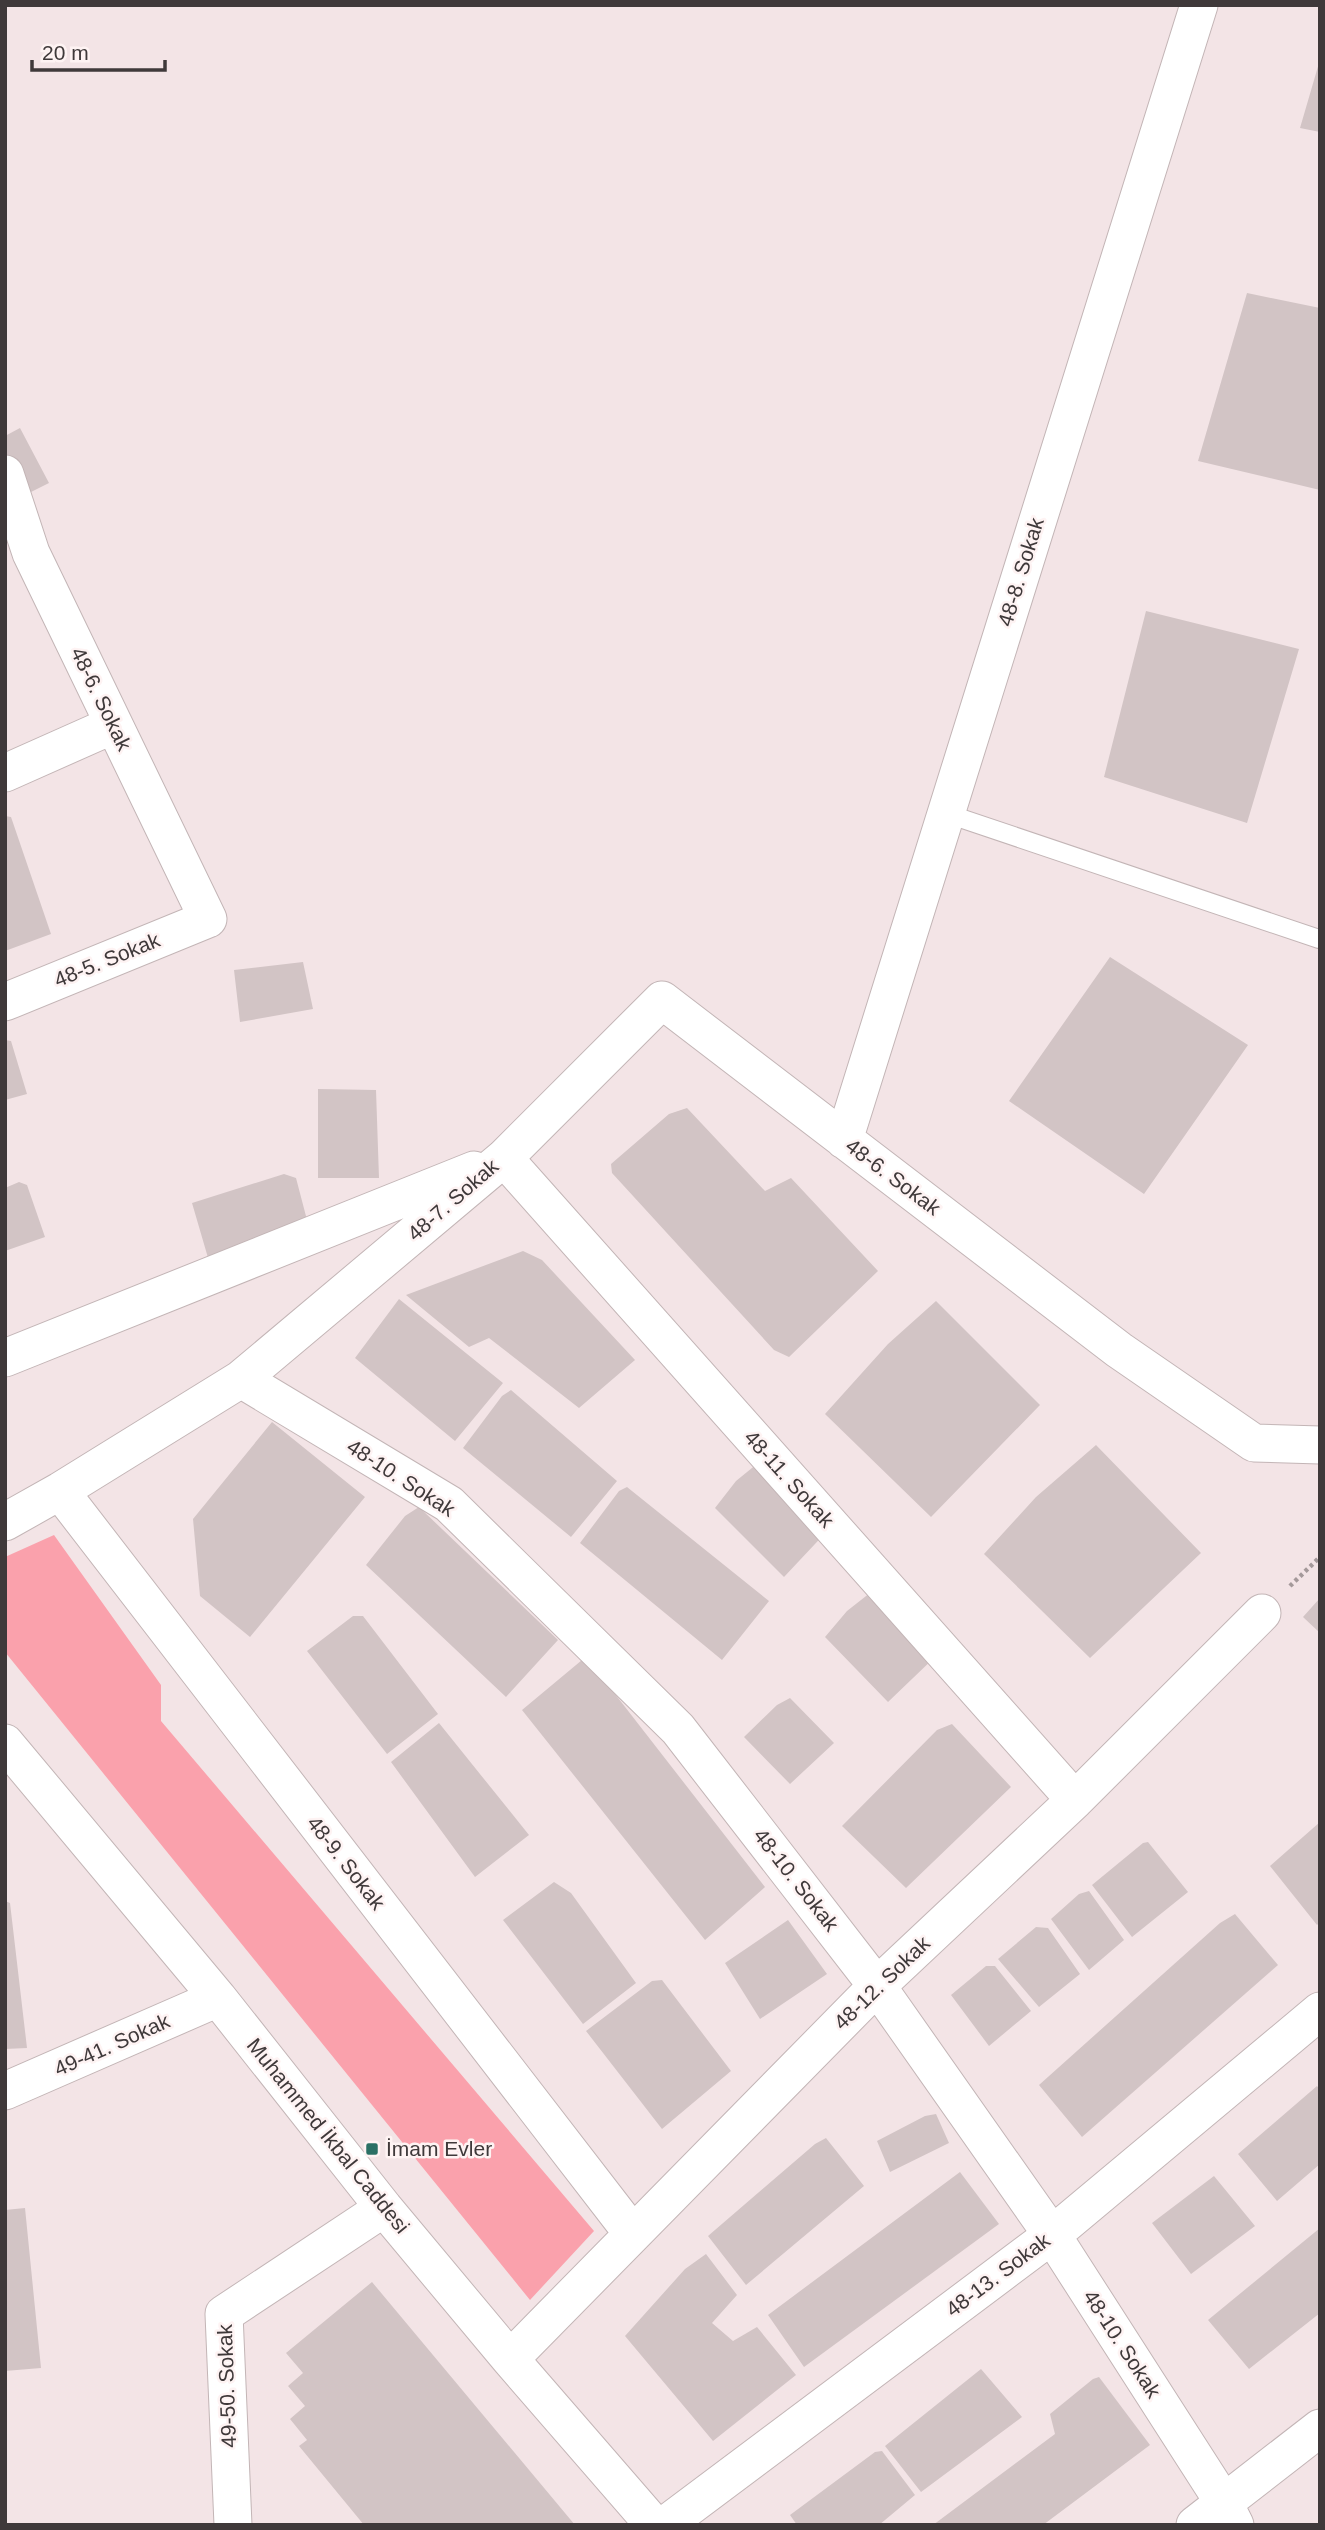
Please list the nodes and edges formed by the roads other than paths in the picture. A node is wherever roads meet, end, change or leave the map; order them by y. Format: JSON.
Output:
{"nodes":[{"id":1,"x":1199,"y":5,"type":"edge"},
{"id":2,"x":5,"y":474,"type":"edge"},
{"id":3,"x":18,"y":559,"type":"edge"},
{"id":4,"x":113,"y":725,"type":"junction"},
{"id":5,"x":5,"y":773,"type":"edge"},
{"id":6,"x":945,"y":813,"type":"junction"},
{"id":7,"x":208,"y":919,"type":"joint"},
{"id":8,"x":1319,"y":938,"type":"edge"},
{"id":9,"x":5,"y":1002,"type":"edge"},
{"id":10,"x":844,"y":1140,"type":"junction"},
{"id":11,"x":504,"y":1158,"type":"junction"},
{"id":12,"x":5,"y":1358,"type":"edge"},
{"id":13,"x":241,"y":1379,"type":"junction"},
{"id":14,"x":1320,"y":1445,"type":"edge"},
{"id":15,"x":60,"y":1491,"type":"junction"},
{"id":16,"x":5,"y":1522,"type":"edge"},
{"id":17,"x":1262,"y":1613,"type":"dead end"},
{"id":18,"x":5,"y":1743,"type":"edge"},
{"id":19,"x":1075,"y":1800,"type":"junction"},
{"id":20,"x":877,"y":1986,"type":"junction"},
{"id":21,"x":218,"y":1998,"type":"junction"},
{"id":22,"x":1320,"y":2011,"type":"edge"},
{"id":23,"x":5,"y":2091,"type":"edge"},
{"id":24,"x":384,"y":2208,"type":"junction"},
{"id":25,"x":633,"y":2234,"type":"junction"},
{"id":26,"x":1052,"y":2235,"type":"junction"},
{"id":27,"x":510,"y":2359,"type":"junction"},
{"id":28,"x":1320,"y":2428,"type":"edge"},
{"id":29,"x":1230,"y":2514,"type":"edge"},
{"id":30,"x":233,"y":2525,"type":"edge"},
{"id":31,"x":654,"y":2525,"type":"edge"},
{"id":32,"x":666,"y":2525,"type":"edge"},
{"id":33,"x":1195,"y":2525,"type":"edge"}],
"edges":[{"from":1,"to":6,"type":"street","name":"48-8. Sokak"},
{"from":2,"to":3,"type":"street","name":"48-6. Sokak"},
{"from":3,"to":4,"type":"street","name":"48-6. Sokak"},
{"from":4,"to":5,"type":"street"},
{"from":4,"to":7,"type":"street","name":"48-6. Sokak"},
{"from":6,"to":8,"type":"lane"},
{"from":6,"to":10,"type":"street","name":"48-8. Sokak"},
{"from":7,"to":9,"type":"street","name":"48-5. Sokak"},
{"from":10,"to":11,"type":"street","name":"48-6. Sokak"},
{"from":10,"to":14,"type":"street","name":"48-6. Sokak"},
{"from":11,"to":12,"type":"street","name":"48-7. Sokak"},
{"from":11,"to":13,"type":"street","name":"48-7. Sokak"},
{"from":11,"to":19,"type":"street","name":"48-11. Sokak"},
{"from":13,"to":15,"type":"street","name":"48-7. Sokak"},
{"from":13,"to":20,"type":"street","name":"48-10. Sokak"},
{"from":15,"to":16,"type":"street","name":"48-7. Sokak"},
{"from":15,"to":25,"type":"street","name":"48-9. Sokak"},
{"from":17,"to":19,"type":"street","name":"48-12. Sokak"},
{"from":18,"to":21,"type":"street","name":"Muhammed İkbal Caddesi"},
{"from":19,"to":20,"type":"street","name":"48-12. Sokak"},
{"from":20,"to":25,"type":"street","name":"48-12. Sokak"},
{"from":20,"to":26,"type":"street","name":"48-10. Sokak"},
{"from":21,"to":23,"type":"street","name":"49-41. Sokak"},
{"from":21,"to":24,"type":"street","name":"Muhammed İkbal Caddesi"},
{"from":22,"to":26,"type":"street","name":"48-13. Sokak"},
{"from":24,"to":27,"type":"street","name":"Muhammed İkbal Caddesi"},
{"from":24,"to":30,"type":"street","name":"49-50. Sokak"},
{"from":25,"to":27,"type":"street","name":"48-12. Sokak"},
{"from":26,"to":29,"type":"street","name":"48-10. Sokak"},
{"from":26,"to":32,"type":"street","name":"48-13. Sokak"},
{"from":27,"to":31,"type":"street","name":"Muhammed İkbal Caddesi"},
{"from":28,"to":29,"type":"street"},
{"from":29,"to":33,"type":"street"}]}
